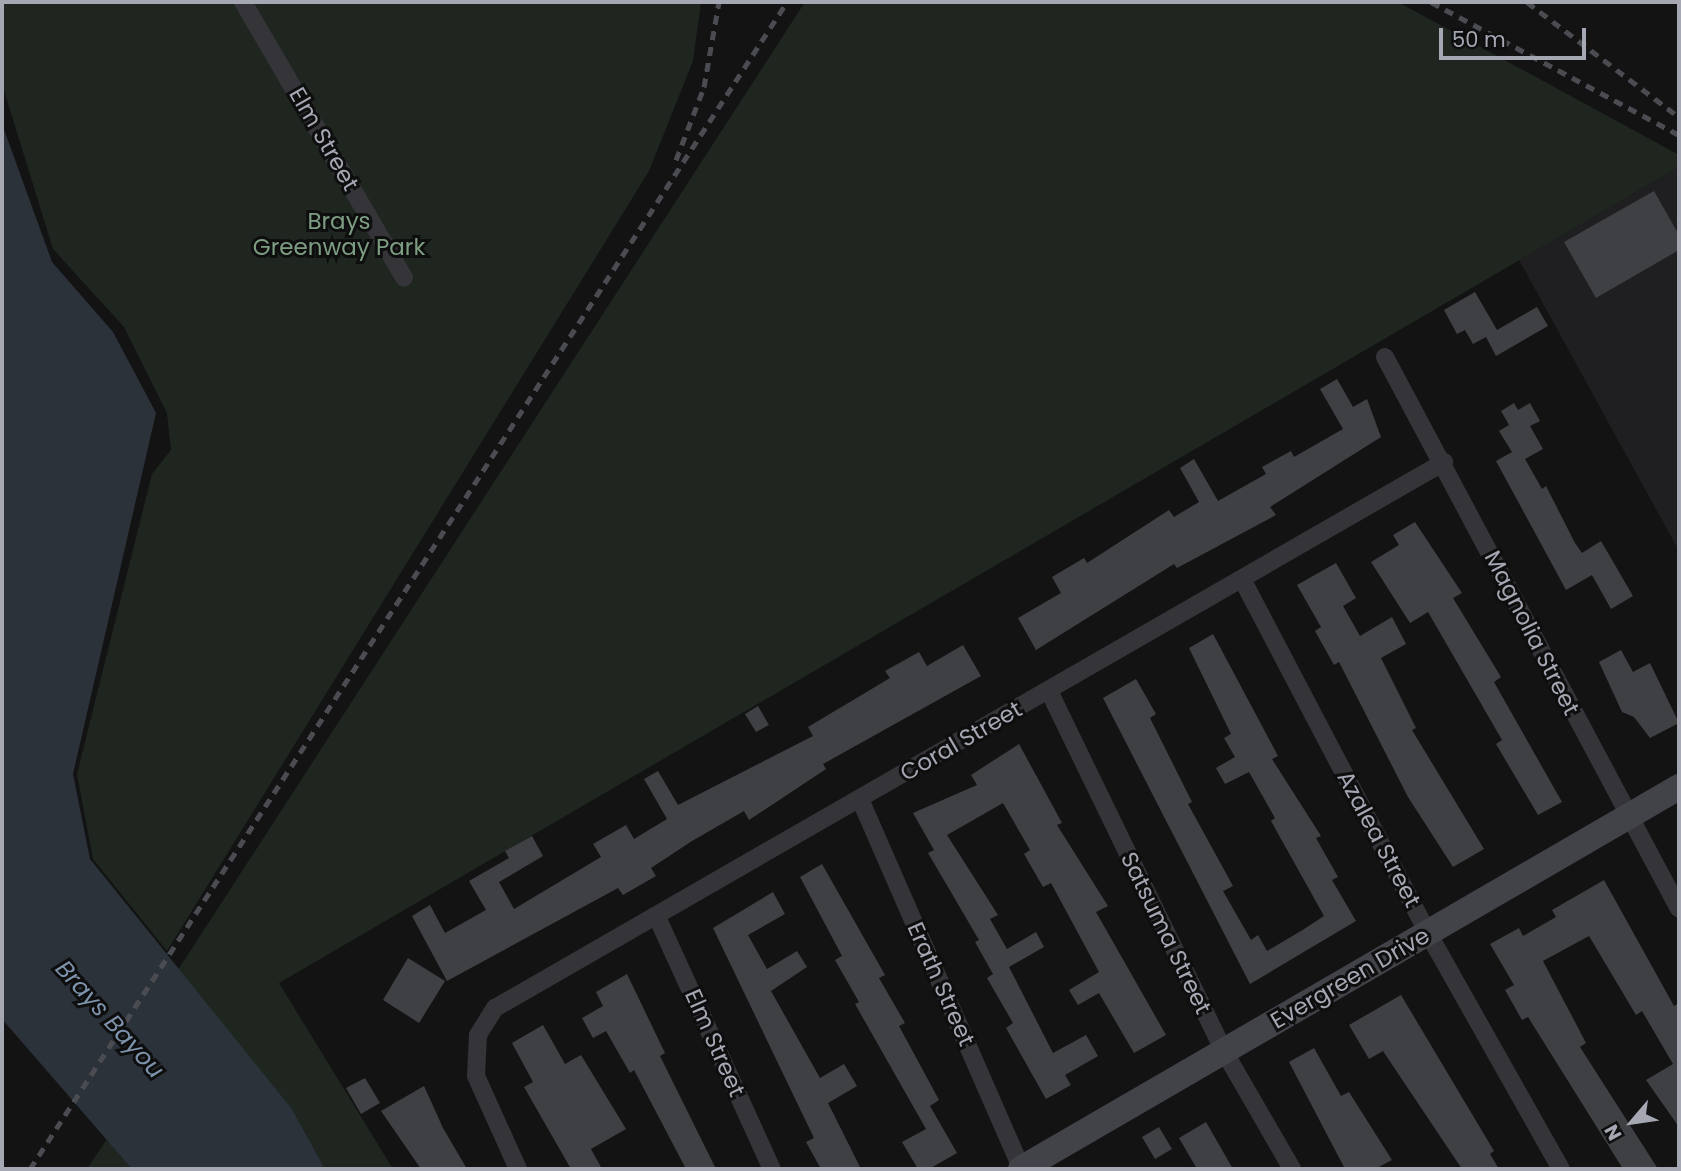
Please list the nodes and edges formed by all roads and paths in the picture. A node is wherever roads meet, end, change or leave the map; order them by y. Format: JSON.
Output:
{"nodes":[{"id":1,"x":243,"y":2,"type":"edge"},
{"id":2,"x":404,"y":277,"type":"dead end"},
{"id":3,"x":1385,"y":357,"type":"dead end"},
{"id":4,"x":1444,"y":462,"type":"junction"},
{"id":5,"x":1242,"y":579,"type":"junction"},
{"id":6,"x":1049,"y":691,"type":"junction"},
{"id":7,"x":1679,"y":787,"type":"edge"},
{"id":8,"x":860,"y":799,"type":"junction"},
{"id":9,"x":1627,"y":818,"type":"junction"},
{"id":10,"x":1679,"y":909,"type":"edge"},
{"id":11,"x":657,"y":917,"type":"junction"},
{"id":12,"x":1428,"y":933,"type":"junction"},
{"id":13,"x":1224,"y":1051,"type":"junction"},
{"id":14,"x":518,"y":1169,"type":"edge"},
{"id":15,"x":772,"y":1169,"type":"edge"},
{"id":16,"x":1022,"y":1169,"type":"edge"},
{"id":17,"x":1292,"y":1169,"type":"edge"},
{"id":18,"x":1561,"y":1169,"type":"edge"}],
"edges":[{"from":1,"to":2,"type":"street","name":"Elm Street"},
{"from":3,"to":4,"type":"street","name":"Magnolia Street"},
{"from":4,"to":5,"type":"street","name":"Coral Street"},
{"from":4,"to":9,"type":"street","name":"Magnolia Street"},
{"from":5,"to":6,"type":"street","name":"Coral Street"},
{"from":5,"to":12,"type":"street","name":"Azalea Street"},
{"from":6,"to":8,"type":"street","name":"Coral Street"},
{"from":6,"to":13,"type":"street","name":"Satsuma Street"},
{"from":7,"to":9,"type":"street","name":"Evergreen Drive"},
{"from":8,"to":11,"type":"street","name":"Coral Street"},
{"from":8,"to":16,"type":"street","name":"Erath Street"},
{"from":9,"to":10,"type":"street","name":"Magnolia Street"},
{"from":9,"to":12,"type":"street","name":"Evergreen Drive"},
{"from":11,"to":14,"type":"street","name":"Coral Street"},
{"from":11,"to":15,"type":"street","name":"Elm Street"},
{"from":12,"to":13,"type":"street","name":"Evergreen Drive"},
{"from":12,"to":18,"type":"street","name":"Azalea Street"},
{"from":13,"to":16,"type":"street","name":"Evergreen Drive"},
{"from":13,"to":17,"type":"street","name":"Satsuma Street"}]}
